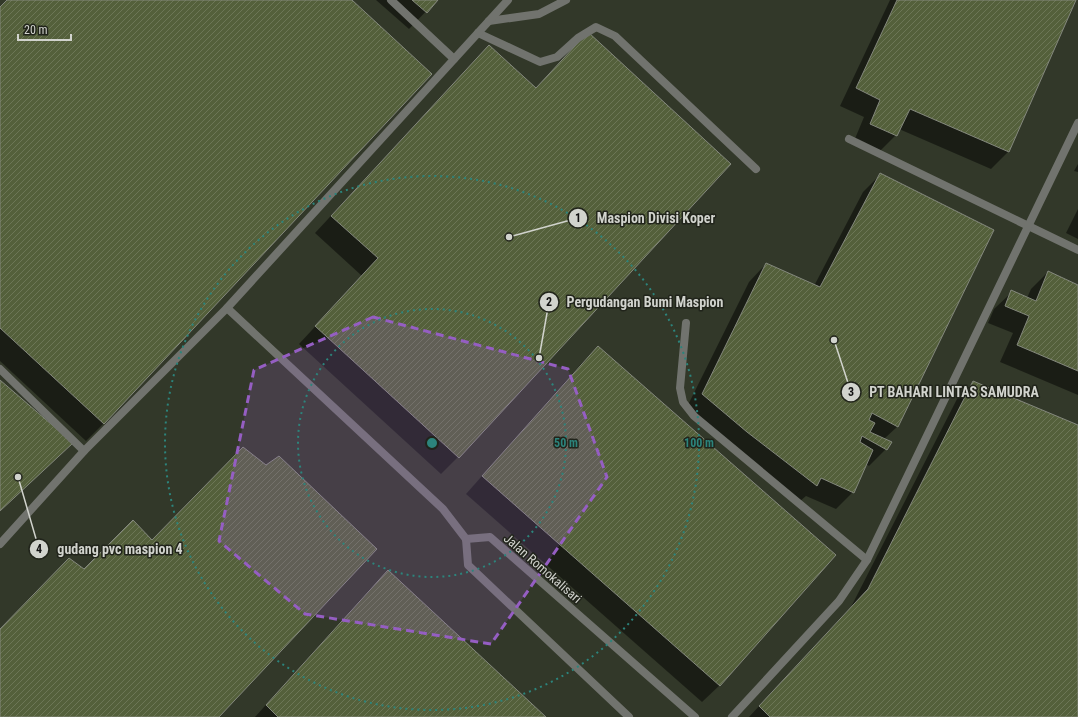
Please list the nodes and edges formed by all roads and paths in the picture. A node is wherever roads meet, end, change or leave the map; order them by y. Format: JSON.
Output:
{"nodes":[{"id":1,"x":391,"y":0,"type":"edge"},
{"id":2,"x":508,"y":0,"type":"edge"},
{"id":3,"x":566,"y":0,"type":"edge"},
{"id":4,"x":489,"y":20,"type":"junction"},
{"id":5,"x":478,"y":33,"type":"junction"},
{"id":6,"x":454,"y":59,"type":"junction"},
{"id":7,"x":1078,"y":123,"type":"edge"},
{"id":8,"x":849,"y":139,"type":"dead end"},
{"id":9,"x":756,"y":169,"type":"dead end"},
{"id":10,"x":1029,"y":226,"type":"junction"},
{"id":11,"x":1078,"y":250,"type":"edge"},
{"id":12,"x":227,"y":308,"type":"junction"},
{"id":13,"x":686,"y":323,"type":"dead end"},
{"id":14,"x":0,"y":369,"type":"edge"},
{"id":15,"x":84,"y":450,"type":"junction"},
{"id":16,"x":466,"y":539,"type":"junction"},
{"id":17,"x":0,"y":544,"type":"edge"},
{"id":18,"x":867,"y":560,"type":"junction"},
{"id":19,"x":629,"y":717,"type":"edge"},
{"id":20,"x":695,"y":717,"type":"edge"},
{"id":21,"x":732,"y":717,"type":"edge"}],
"edges":[{"from":1,"to":6,"type":"lane"},
{"from":2,"to":4,"type":"lane"},
{"from":3,"to":4,"type":"lane"},
{"from":4,"to":5,"type":"lane"},
{"from":5,"to":6,"type":"lane"},
{"from":5,"to":9,"type":"lane"},
{"from":6,"to":12,"type":"lane"},
{"from":7,"to":10,"type":"lane"},
{"from":8,"to":10,"type":"lane"},
{"from":10,"to":11,"type":"lane"},
{"from":10,"to":18,"type":"lane"},
{"from":12,"to":15,"type":"lane"},
{"from":12,"to":16,"type":"lane"},
{"from":13,"to":18,"type":"lane"},
{"from":14,"to":15,"type":"lane"},
{"from":15,"to":17,"type":"lane"},
{"from":16,"to":19,"type":"lane"},
{"from":16,"to":20,"type":"lane","name":"Jalan Romokalisari"},
{"from":18,"to":21,"type":"lane"}]}
